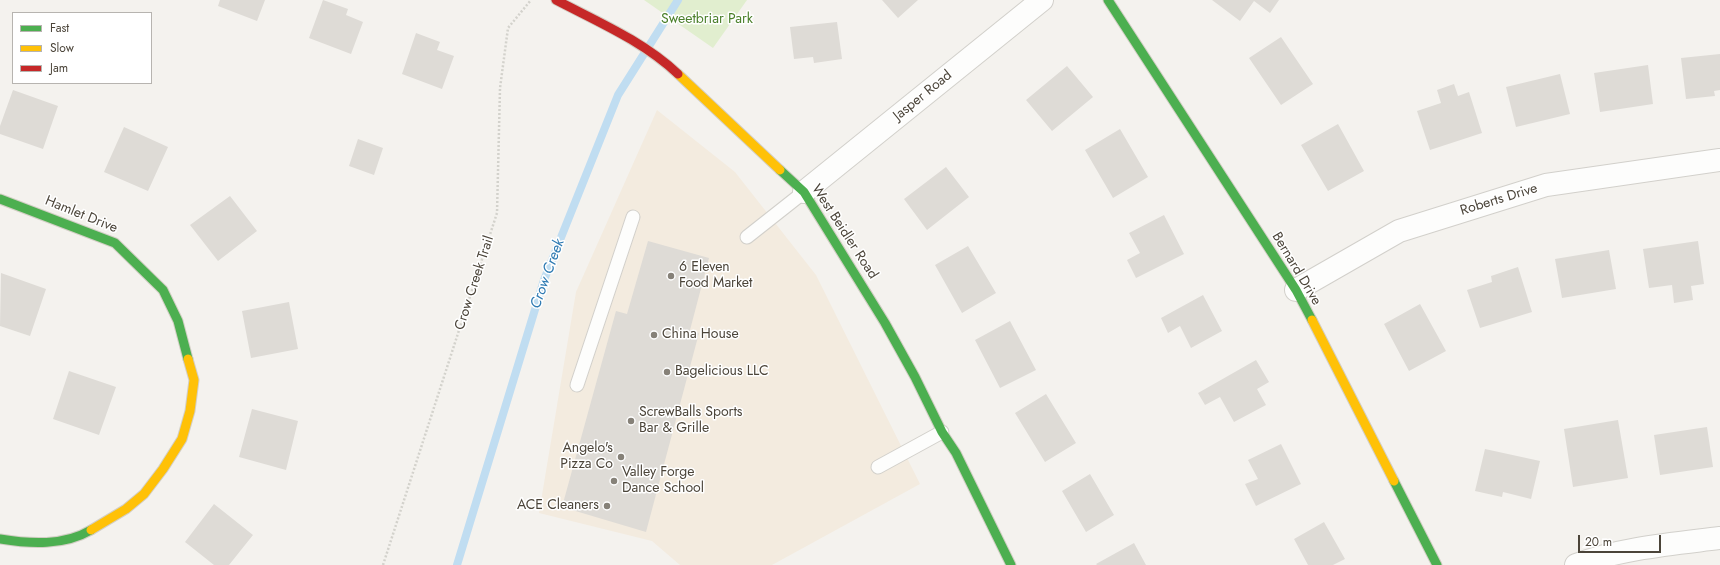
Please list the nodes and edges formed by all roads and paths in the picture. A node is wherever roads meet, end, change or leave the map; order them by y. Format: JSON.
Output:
{"nodes":[{"id":1,"x":531,"y":0,"type":"edge"},
{"id":2,"x":556,"y":0,"type":"edge"},
{"id":3,"x":1042,"y":0,"type":"edge"},
{"id":4,"x":1108,"y":0,"type":"edge"},
{"id":5,"x":1720,"y":160,"type":"edge"},
{"id":6,"x":804,"y":192,"type":"junction"},
{"id":7,"x":0,"y":199,"type":"edge"},
{"id":8,"x":633,"y":216,"type":"dead end"},
{"id":9,"x":747,"y":237,"type":"dead end"},
{"id":10,"x":1296,"y":290,"type":"junction"},
{"id":11,"x":577,"y":385,"type":"dead end"},
{"id":12,"x":942,"y":432,"type":"junction"},
{"id":13,"x":878,"y":467,"type":"dead end"},
{"id":14,"x":1720,"y":538,"type":"edge"},
{"id":15,"x":0,"y":539,"type":"edge"},
{"id":16,"x":384,"y":565,"type":"edge"},
{"id":17,"x":1012,"y":565,"type":"edge"},
{"id":18,"x":1437,"y":565,"type":"edge"},
{"id":19,"x":1576,"y":565,"type":"edge"}],
"edges":[{"from":1,"to":16,"type":"path","name":"Crow Creek Trail"},
{"from":2,"to":6,"type":"street","name":"West Beidler Road"},
{"from":3,"to":6,"type":"street","name":"Jasper Road"},
{"from":4,"to":10,"type":"street","name":"Bernard Drive"},
{"from":5,"to":10,"type":"street","name":"Roberts Drive"},
{"from":6,"to":9,"type":"lane"},
{"from":6,"to":12,"type":"street","name":"West Beidler Road"},
{"from":7,"to":15,"type":"street","name":"Hamlet Drive"},
{"from":8,"to":11,"type":"lane"},
{"from":10,"to":18,"type":"street","name":"Bernard Drive"},
{"from":12,"to":13,"type":"lane"},
{"from":12,"to":17,"type":"street","name":"West Beidler Road"},
{"from":14,"to":19,"type":"street"}]}
